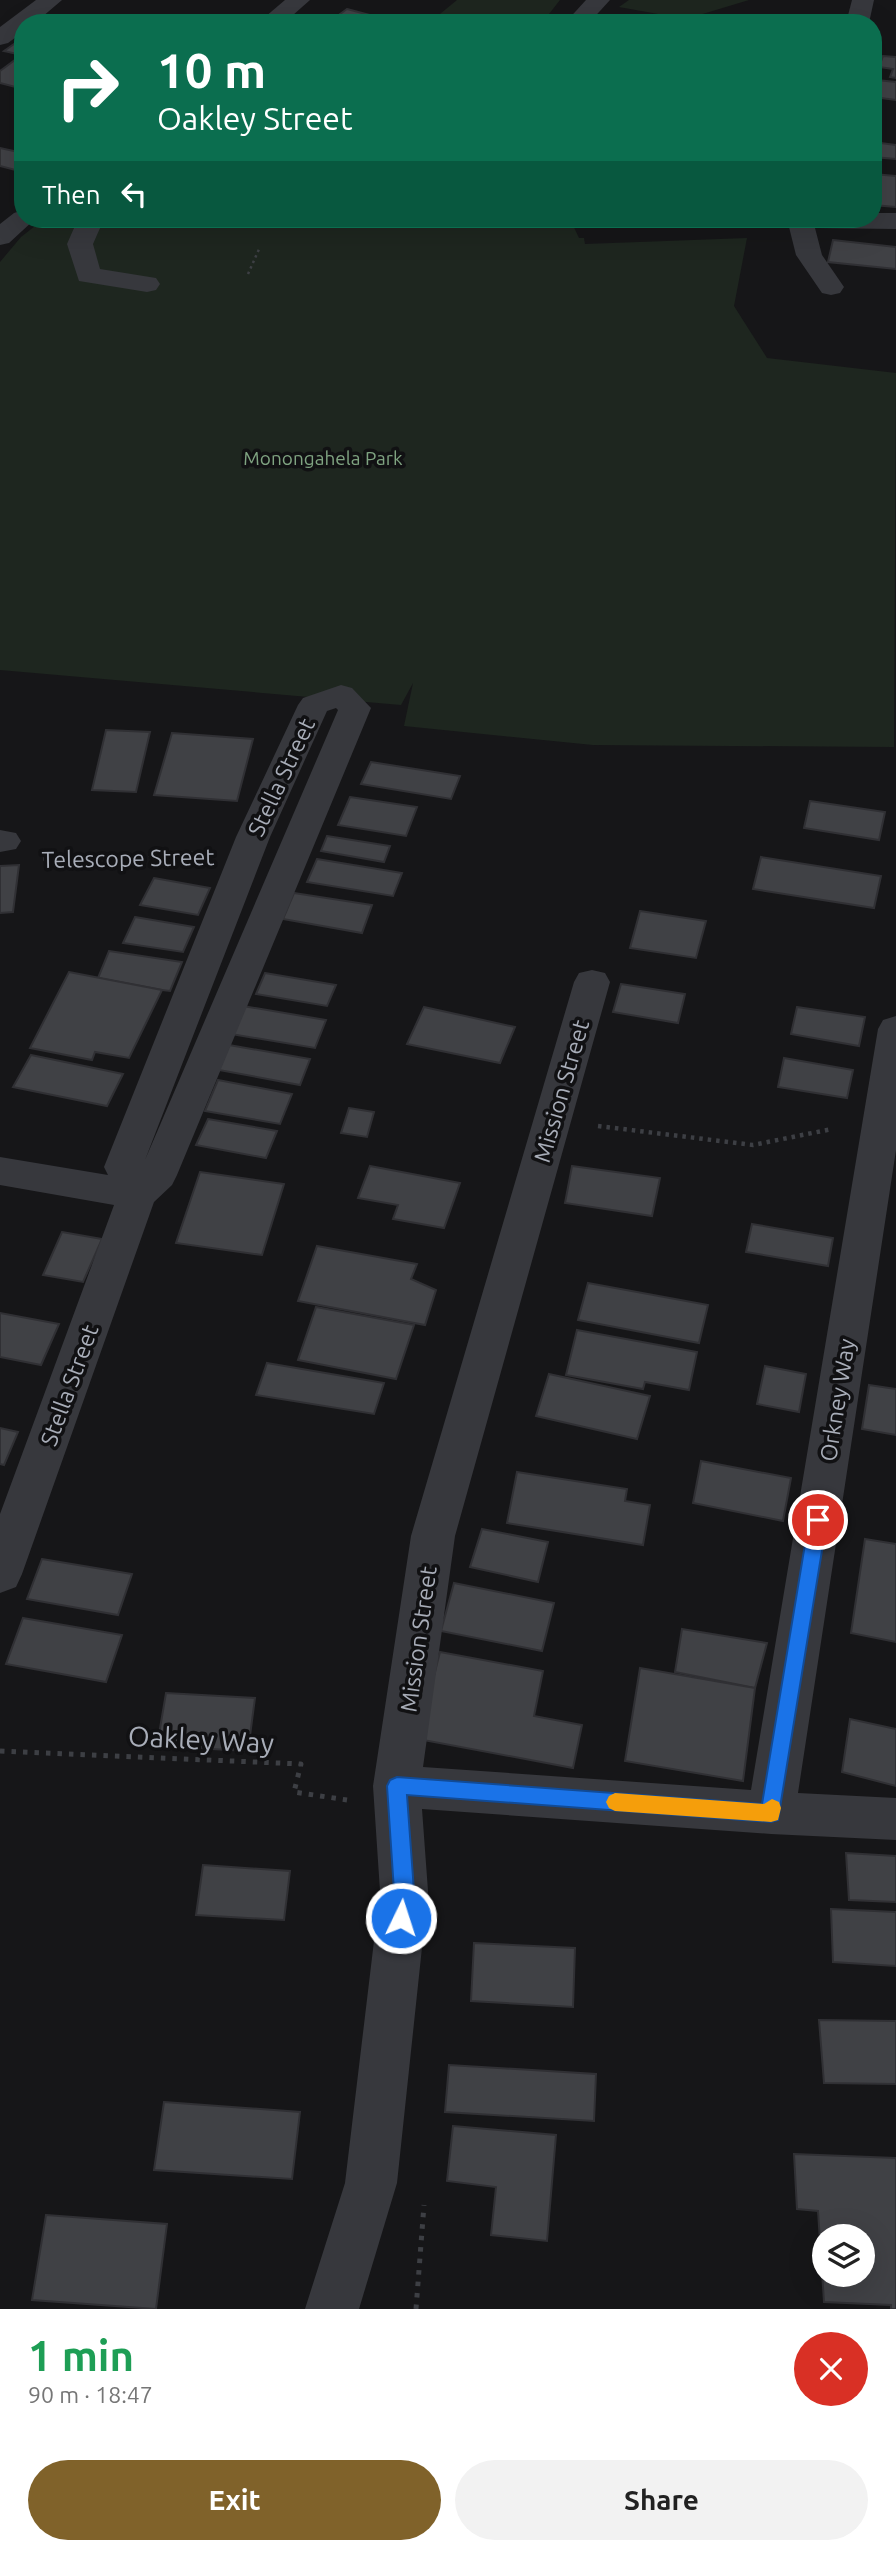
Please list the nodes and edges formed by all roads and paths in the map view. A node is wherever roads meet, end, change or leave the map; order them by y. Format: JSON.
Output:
{"nodes":[{"id":1,"x":51,"y":0,"type":"edge"},
{"id":2,"x":299,"y":0,"type":"edge"},
{"id":3,"x":599,"y":0,"type":"edge"},
{"id":4,"x":32,"y":14,"type":"edge"},
{"id":5,"x":280,"y":14,"type":"edge"},
{"id":6,"x":585,"y":14,"type":"edge"},
{"id":7,"x":14,"y":225,"type":"edge"},
{"id":8,"x":87,"y":228,"type":"edge"},
{"id":9,"x":802,"y":228,"type":"edge"},
{"id":10,"x":0,"y":237,"type":"edge"},
{"id":11,"x":260,"y":247,"type":"dead end"},
{"id":12,"x":248,"y":274,"type":"dead end"},
{"id":13,"x":147,"y":284,"type":"dead end"},
{"id":14,"x":831,"y":287,"type":"dead end"},
{"id":15,"x":38,"y":859,"type":"dead end"},
{"id":16,"x":244,"y":861,"type":"junction"},
{"id":17,"x":592,"y":982,"type":"dead end"},
{"id":18,"x":896,"y":1030,"type":"edge"},
{"id":19,"x":882,"y":1119,"type":"junction"},
{"id":20,"x":552,"y":1120,"type":"junction"},
{"id":21,"x":0,"y":1171,"type":"edge"},
{"id":22,"x":137,"y":1195,"type":"junction"},
{"id":23,"x":0,"y":1574,"type":"edge"},
{"id":24,"x":0,"y":1751,"type":"edge"},
{"id":25,"x":397,"y":1786,"type":"junction"},
{"id":26,"x":352,"y":1801,"type":"dead end"},
{"id":27,"x":771,"y":1813,"type":"junction"},
{"id":28,"x":896,"y":1819,"type":"edge"},
{"id":29,"x":332,"y":2309,"type":"edge"}],
"edges":[{"from":1,"to":4,"type":"street"},
{"from":2,"to":5,"type":"street"},
{"from":3,"to":6,"type":"street"},
{"from":7,"to":10,"type":"street"},
{"from":8,"to":13,"type":"street"},
{"from":9,"to":14,"type":"street"},
{"from":11,"to":12,"type":"path"},
{"from":15,"to":16,"type":"path","name":"Telescope Street"},
{"from":16,"to":22,"type":"street","name":"Stella Street"},
{"from":16,"to":22,"type":"street","name":"Stella Street"},
{"from":17,"to":20,"type":"street","name":"Mission Street"},
{"from":18,"to":19,"type":"street","name":"Orkney Way"},
{"from":19,"to":20,"type":"path"},
{"from":19,"to":27,"type":"street","name":"Orkney Way"},
{"from":20,"to":25,"type":"street","name":"Mission Street"},
{"from":21,"to":22,"type":"street"},
{"from":22,"to":23,"type":"street","name":"Stella Street"},
{"from":24,"to":26,"type":"path","name":"Oakley Way"},
{"from":25,"to":27,"type":"street"},
{"from":25,"to":29,"type":"street","name":"Mission Street"},
{"from":27,"to":28,"type":"street"}]}
